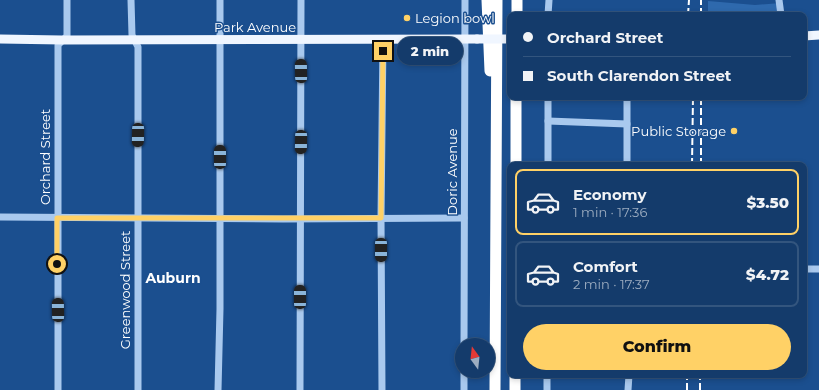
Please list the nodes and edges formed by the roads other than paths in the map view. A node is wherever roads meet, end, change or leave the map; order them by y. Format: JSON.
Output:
{"nodes":[{"id":1,"x":67,"y":0,"type":"edge"},
{"id":2,"x":131,"y":0,"type":"edge"},
{"id":3,"x":220,"y":0,"type":"edge"},
{"id":4,"x":301,"y":0,"type":"edge"},
{"id":5,"x":465,"y":0,"type":"edge"},
{"id":6,"x":486,"y":0,"type":"edge"},
{"id":7,"x":497,"y":0,"type":"edge"},
{"id":8,"x":517,"y":0,"type":"edge"},
{"id":9,"x":549,"y":0,"type":"edge"},
{"id":10,"x":779,"y":0,"type":"edge"},
{"id":11,"x":517,"y":12,"type":"edge"},
{"id":12,"x":548,"y":12,"type":"edge"},
{"id":13,"x":781,"y":12,"type":"edge"},
{"id":14,"x":819,"y":35,"type":"edge"},
{"id":15,"x":807,"y":36,"type":"edge"},
{"id":16,"x":0,"y":39,"type":"edge"},
{"id":17,"x":383,"y":39,"type":"junction"},
{"id":18,"x":465,"y":39,"type":"junction"},
{"id":19,"x":507,"y":39,"type":"edge"},
{"id":20,"x":62,"y":40,"type":"junction"},
{"id":21,"x":136,"y":40,"type":"junction"},
{"id":22,"x":220,"y":40,"type":"junction"},
{"id":23,"x":300,"y":40,"type":"junction"},
{"id":24,"x":516,"y":100,"type":"edge"},
{"id":25,"x":548,"y":100,"type":"edge"},
{"id":26,"x":627,"y":100,"type":"edge"},
{"id":27,"x":548,"y":121,"type":"junction"},
{"id":28,"x":628,"y":124,"type":"junction"},
{"id":29,"x":516,"y":162,"type":"edge"},
{"id":30,"x":548,"y":162,"type":"edge"},
{"id":31,"x":627,"y":162,"type":"edge"},
{"id":32,"x":0,"y":217,"type":"edge"},
{"id":33,"x":57,"y":218,"type":"junction"},
{"id":34,"x":137,"y":218,"type":"junction"},
{"id":35,"x":219,"y":218,"type":"junction"},
{"id":36,"x":381,"y":218,"type":"junction"},
{"id":37,"x":464,"y":218,"type":"junction"},
{"id":38,"x":300,"y":219,"type":"junction"},
{"id":39,"x":496,"y":221,"type":"junction"},
{"id":40,"x":807,"y":268,"type":"edge"},
{"id":41,"x":819,"y":269,"type":"edge"},
{"id":42,"x":464,"y":338,"type":"edge"},
{"id":43,"x":464,"y":378,"type":"edge"},
{"id":44,"x":515,"y":378,"type":"edge"},
{"id":45,"x":547,"y":378,"type":"edge"},
{"id":46,"x":629,"y":378,"type":"edge"},
{"id":47,"x":58,"y":390,"type":"edge"},
{"id":48,"x":138,"y":390,"type":"edge"},
{"id":49,"x":218,"y":390,"type":"edge"},
{"id":50,"x":300,"y":390,"type":"edge"},
{"id":51,"x":382,"y":390,"type":"edge"},
{"id":52,"x":464,"y":390,"type":"edge"},
{"id":53,"x":495,"y":390,"type":"edge"},
{"id":54,"x":515,"y":390,"type":"edge"},
{"id":55,"x":547,"y":390,"type":"edge"},
{"id":56,"x":628,"y":390,"type":"edge"}],
"edges":[{"from":1,"to":20,"type":"street","name":"Orchard Street"},
{"from":2,"to":21,"type":"street","name":"Greenwood Street"},
{"from":3,"to":22,"type":"street"},
{"from":4,"to":23,"type":"street"},
{"from":5,"to":18,"type":"street","name":"Doric Avenue"},
{"from":6,"to":39,"type":"highway"},
{"from":7,"to":39,"type":"highway"},
{"from":8,"to":11,"type":"highway"},
{"from":9,"to":12,"type":"street"},
{"from":10,"to":13,"type":"street"},
{"from":14,"to":15,"type":"main road"},
{"from":16,"to":20,"type":"main road","name":"Park Avenue"},
{"from":17,"to":18,"type":"main road","name":"Park Avenue"},
{"from":17,"to":23,"type":"main road","name":"Park Avenue"},
{"from":17,"to":36,"type":"street"},
{"from":18,"to":19,"type":"main road","name":"Park Avenue","bridge":true},
{"from":18,"to":37,"type":"street","name":"Doric Avenue"},
{"from":20,"to":21,"type":"main road","name":"Park Avenue"},
{"from":20,"to":33,"type":"street","name":"Orchard Street"},
{"from":21,"to":22,"type":"main road","name":"Park Avenue"},
{"from":21,"to":34,"type":"street","name":"Greenwood Street"},
{"from":22,"to":23,"type":"main road","name":"Park Avenue"},
{"from":22,"to":35,"type":"street"},
{"from":23,"to":38,"type":"street"},
{"from":24,"to":29,"type":"highway"},
{"from":25,"to":27,"type":"street"},
{"from":26,"to":28,"type":"street"},
{"from":27,"to":28,"type":"street"},
{"from":27,"to":30,"type":"street"},
{"from":28,"to":31,"type":"street"},
{"from":32,"to":33,"type":"street"},
{"from":33,"to":34,"type":"street"},
{"from":33,"to":47,"type":"street","name":"Orchard Street"},
{"from":34,"to":35,"type":"street"},
{"from":34,"to":48,"type":"street","name":"Greenwood Street"},
{"from":35,"to":38,"type":"street"},
{"from":35,"to":49,"type":"street"},
{"from":36,"to":37,"type":"street"},
{"from":36,"to":38,"type":"street"},
{"from":36,"to":51,"type":"street"},
{"from":37,"to":42,"type":"street","name":"Doric Avenue"},
{"from":38,"to":50,"type":"street"},
{"from":39,"to":53,"type":"highway"},
{"from":40,"to":41,"type":"street"},
{"from":43,"to":52,"type":"street"},
{"from":44,"to":54,"type":"highway"},
{"from":45,"to":55,"type":"street"},
{"from":46,"to":56,"type":"street"}]}
